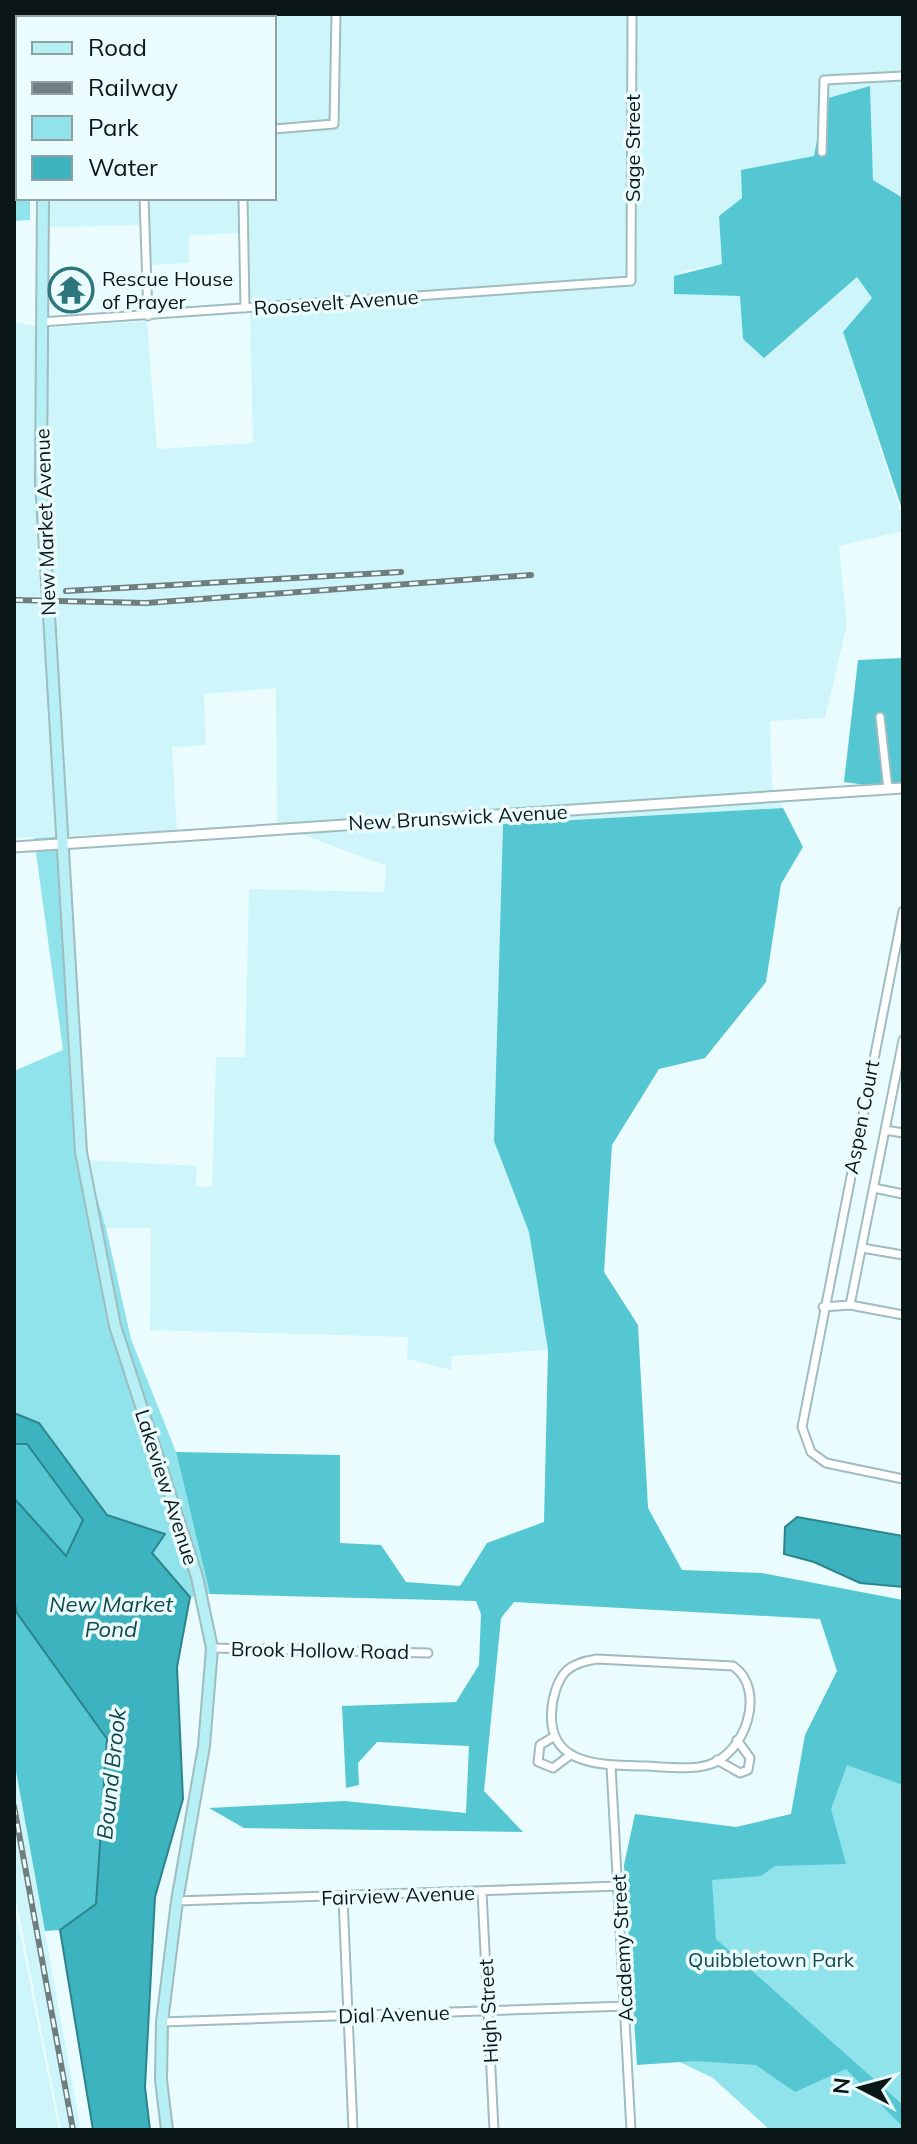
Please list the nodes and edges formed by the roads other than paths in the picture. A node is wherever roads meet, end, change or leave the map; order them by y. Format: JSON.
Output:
{"nodes":[{"id":1,"x":336,"y":14,"type":"edge"},
{"id":2,"x":632,"y":14,"type":"edge"},
{"id":3,"x":903,"y":76,"type":"edge"},
{"id":4,"x":276,"y":129,"type":"edge"},
{"id":5,"x":822,"y":152,"type":"dead end"},
{"id":6,"x":43,"y":200,"type":"edge"},
{"id":7,"x":144,"y":200,"type":"edge"},
{"id":8,"x":243,"y":200,"type":"edge"},
{"id":9,"x":631,"y":281,"type":"joint"},
{"id":10,"x":245,"y":308,"type":"junction"},
{"id":11,"x":148,"y":316,"type":"junction"},
{"id":12,"x":41,"y":322,"type":"junction"},
{"id":13,"x":880,"y":717,"type":"dead end"},
{"id":14,"x":903,"y":788,"type":"edge"},
{"id":15,"x":888,"y":789,"type":"junction"},
{"id":16,"x":62,"y":845,"type":"junction"},
{"id":17,"x":14,"y":847,"type":"edge"},
{"id":18,"x":903,"y":911,"type":"edge"},
{"id":19,"x":901,"y":926,"type":"edge"},
{"id":20,"x":899,"y":948,"type":"edge"},
{"id":21,"x":903,"y":1040,"type":"edge"},
{"id":22,"x":900,"y":1071,"type":"edge"},
{"id":23,"x":885,"y":1130,"type":"junction"},
{"id":24,"x":903,"y":1133,"type":"edge"},
{"id":25,"x":874,"y":1188,"type":"junction"},
{"id":26,"x":903,"y":1194,"type":"edge"},
{"id":27,"x":862,"y":1248,"type":"junction"},
{"id":28,"x":903,"y":1255,"type":"edge"},
{"id":29,"x":850,"y":1305,"type":"junction"},
{"id":30,"x":823,"y":1307,"type":"junction"},
{"id":31,"x":903,"y":1315,"type":"edge"},
{"id":32,"x":903,"y":1479,"type":"edge"},
{"id":33,"x":212,"y":1648,"type":"junction"},
{"id":34,"x":428,"y":1653,"type":"dead end"},
{"id":35,"x":555,"y":1736,"type":"junction"},
{"id":36,"x":737,"y":1740,"type":"junction"},
{"id":37,"x":569,"y":1756,"type":"junction"},
{"id":38,"x":717,"y":1760,"type":"junction"},
{"id":39,"x":611,"y":1766,"type":"junction"},
{"id":40,"x":619,"y":1886,"type":"junction"},
{"id":41,"x":482,"y":1892,"type":"junction"},
{"id":42,"x":343,"y":1898,"type":"junction"},
{"id":43,"x":177,"y":1901,"type":"junction"},
{"id":44,"x":626,"y":2006,"type":"junction"},
{"id":45,"x":488,"y":2011,"type":"junction"},
{"id":46,"x":348,"y":2015,"type":"junction"},
{"id":47,"x":162,"y":2022,"type":"junction"},
{"id":48,"x":167,"y":2130,"type":"edge"},
{"id":49,"x":353,"y":2130,"type":"edge"},
{"id":50,"x":494,"y":2130,"type":"edge"},
{"id":51,"x":631,"y":2130,"type":"edge"}],
"edges":[{"from":1,"to":4,"type":"street"},
{"from":2,"to":9,"type":"street","name":"Sage Street"},
{"from":3,"to":5,"type":"street"},
{"from":6,"to":12,"type":"main road","name":"New Market Avenue"},
{"from":7,"to":11,"type":"street"},
{"from":8,"to":10,"type":"street"},
{"from":9,"to":10,"type":"street","name":"Roosevelt Avenue"},
{"from":10,"to":11,"type":"street","name":"Roosevelt Avenue"},
{"from":11,"to":12,"type":"street","name":"Roosevelt Avenue"},
{"from":12,"to":16,"type":"main road","name":"New Market Avenue"},
{"from":13,"to":15,"type":"street"},
{"from":14,"to":15,"type":"street","name":"New Brunswick Avenue"},
{"from":15,"to":16,"type":"street","name":"New Brunswick Avenue"},
{"from":16,"to":17,"type":"street","name":"New Brunswick Avenue"},
{"from":16,"to":33,"type":"main road","name":"Lakeview Avenue"},
{"from":18,"to":19,"type":"street","name":"Aspen Court"},
{"from":19,"to":20,"type":"street","name":"Aspen Court"},
{"from":20,"to":30,"type":"street","name":"Aspen Court"},
{"from":21,"to":22,"type":"street"},
{"from":22,"to":23,"type":"street"},
{"from":23,"to":24,"type":"street"},
{"from":23,"to":25,"type":"street"},
{"from":25,"to":26,"type":"street"},
{"from":25,"to":27,"type":"street"},
{"from":27,"to":28,"type":"street"},
{"from":27,"to":29,"type":"street"},
{"from":29,"to":30,"type":"street"},
{"from":29,"to":31,"type":"street"},
{"from":30,"to":32,"type":"street","name":"Aspen Court"},
{"from":33,"to":34,"type":"street","name":"Brook Hollow Road"},
{"from":33,"to":43,"type":"main road","name":"Lakeview Avenue"},
{"from":35,"to":36,"type":"street"},
{"from":35,"to":37,"type":"street"},
{"from":35,"to":37,"type":"street"},
{"from":36,"to":38,"type":"street"},
{"from":36,"to":38,"type":"street"},
{"from":37,"to":39,"type":"street"},
{"from":38,"to":39,"type":"street"},
{"from":39,"to":40,"type":"street","name":"Academy Street"},
{"from":40,"to":41,"type":"street","name":"Fairview Avenue"},
{"from":40,"to":44,"type":"street","name":"Academy Street"},
{"from":41,"to":42,"type":"street","name":"Fairview Avenue"},
{"from":41,"to":45,"type":"street","name":"High Street"},
{"from":42,"to":43,"type":"street","name":"Fairview Avenue"},
{"from":42,"to":46,"type":"street"},
{"from":43,"to":47,"type":"main road","name":"Lakeview Avenue"},
{"from":44,"to":45,"type":"street","name":"Dial Avenue"},
{"from":44,"to":51,"type":"street","name":"Academy Street"},
{"from":45,"to":46,"type":"street","name":"Dial Avenue"},
{"from":45,"to":50,"type":"street","name":"High Street"},
{"from":46,"to":47,"type":"street","name":"Dial Avenue"},
{"from":46,"to":49,"type":"street"},
{"from":47,"to":48,"type":"main road","name":"Lakeview Avenue"}]}
